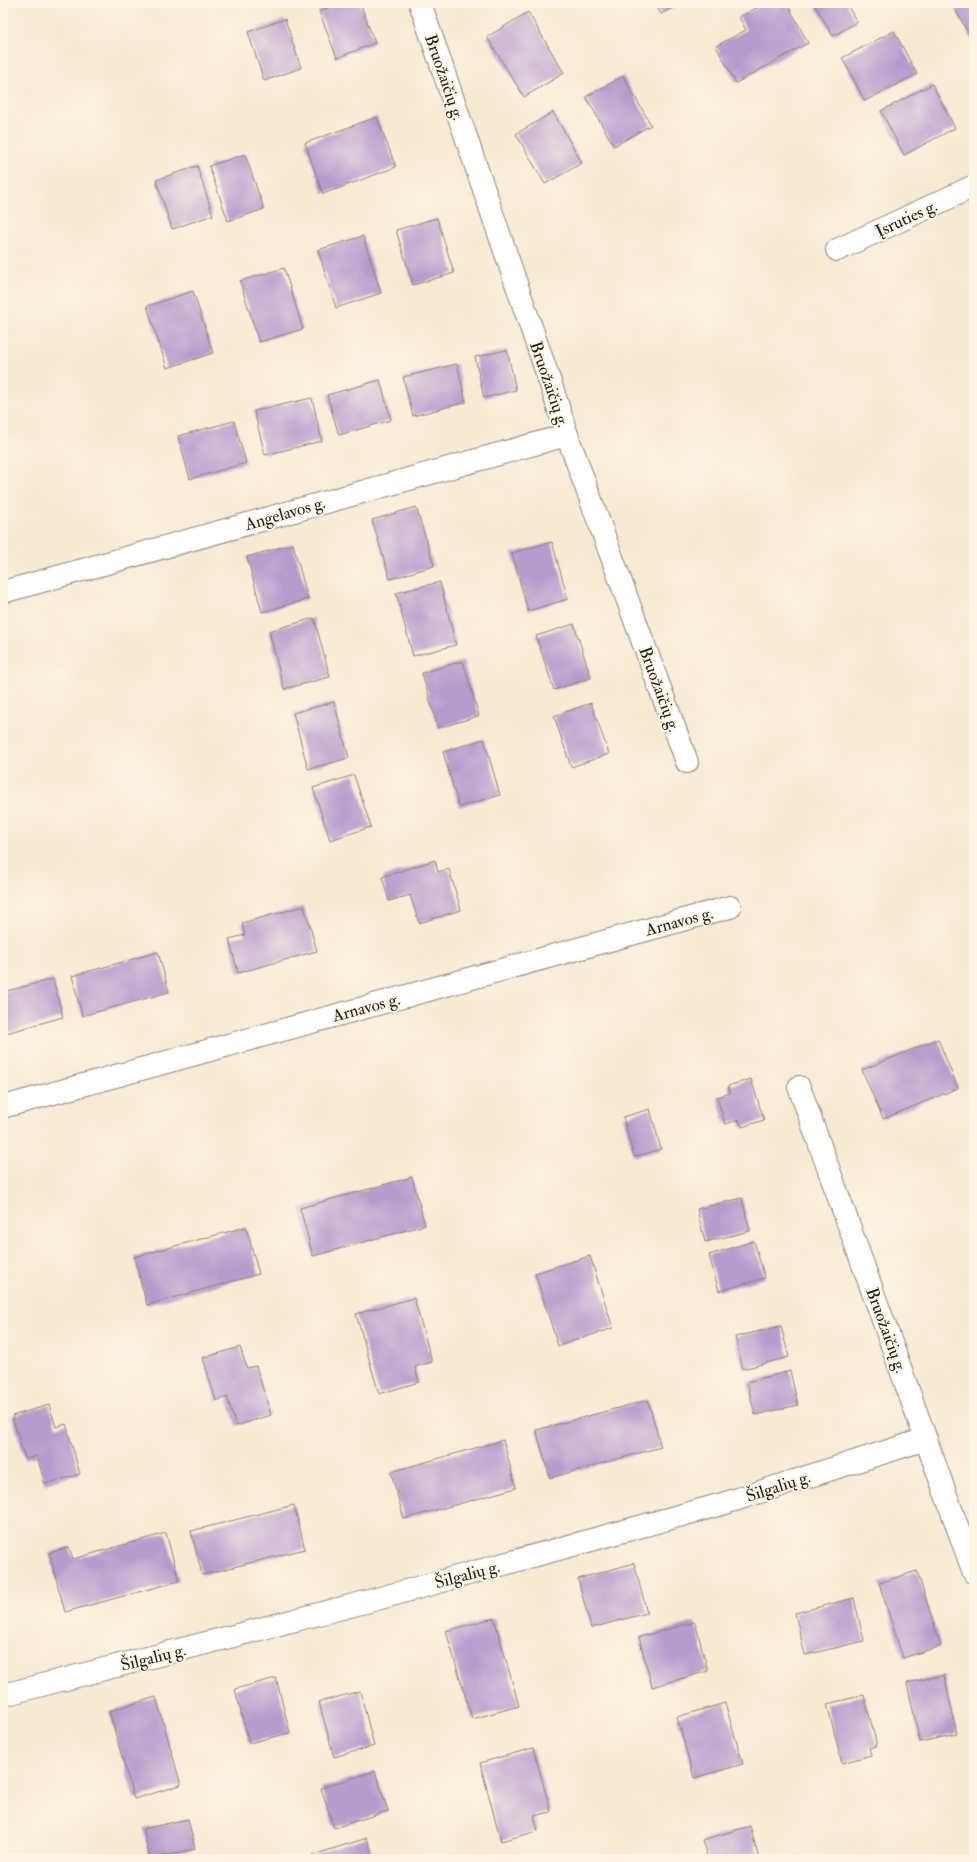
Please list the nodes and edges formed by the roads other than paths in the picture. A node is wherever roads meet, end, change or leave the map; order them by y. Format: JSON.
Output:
{"nodes":[{"id":1,"x":420,"y":3,"type":"edge"},
{"id":2,"x":974,"y":186,"type":"edge"},
{"id":3,"x":837,"y":250,"type":"dead end"},
{"id":4,"x":567,"y":435,"type":"junction"},
{"id":5,"x":3,"y":592,"type":"edge"},
{"id":6,"x":687,"y":762,"type":"dead end"},
{"id":7,"x":730,"y":907,"type":"dead end"},
{"id":8,"x":800,"y":1086,"type":"dead end"},
{"id":9,"x":3,"y":1107,"type":"edge"},
{"id":10,"x":926,"y":1439,"type":"junction"},
{"id":11,"x":974,"y":1573,"type":"edge"},
{"id":12,"x":3,"y":1695,"type":"edge"}],
"edges":[{"from":1,"to":4,"type":"street","name":"Bruožaičių g."},
{"from":2,"to":3,"type":"street","name":"Įsruties g."},
{"from":4,"to":5,"type":"street","name":"Angelavos g."},
{"from":4,"to":6,"type":"street","name":"Bruožaičių g."},
{"from":7,"to":9,"type":"street","name":"Arnavos g."},
{"from":8,"to":10,"type":"street","name":"Bruožaičių g."},
{"from":10,"to":11,"type":"street","name":"Bruožaičių g."},
{"from":10,"to":12,"type":"street","name":"Šilgalių g."}]}
